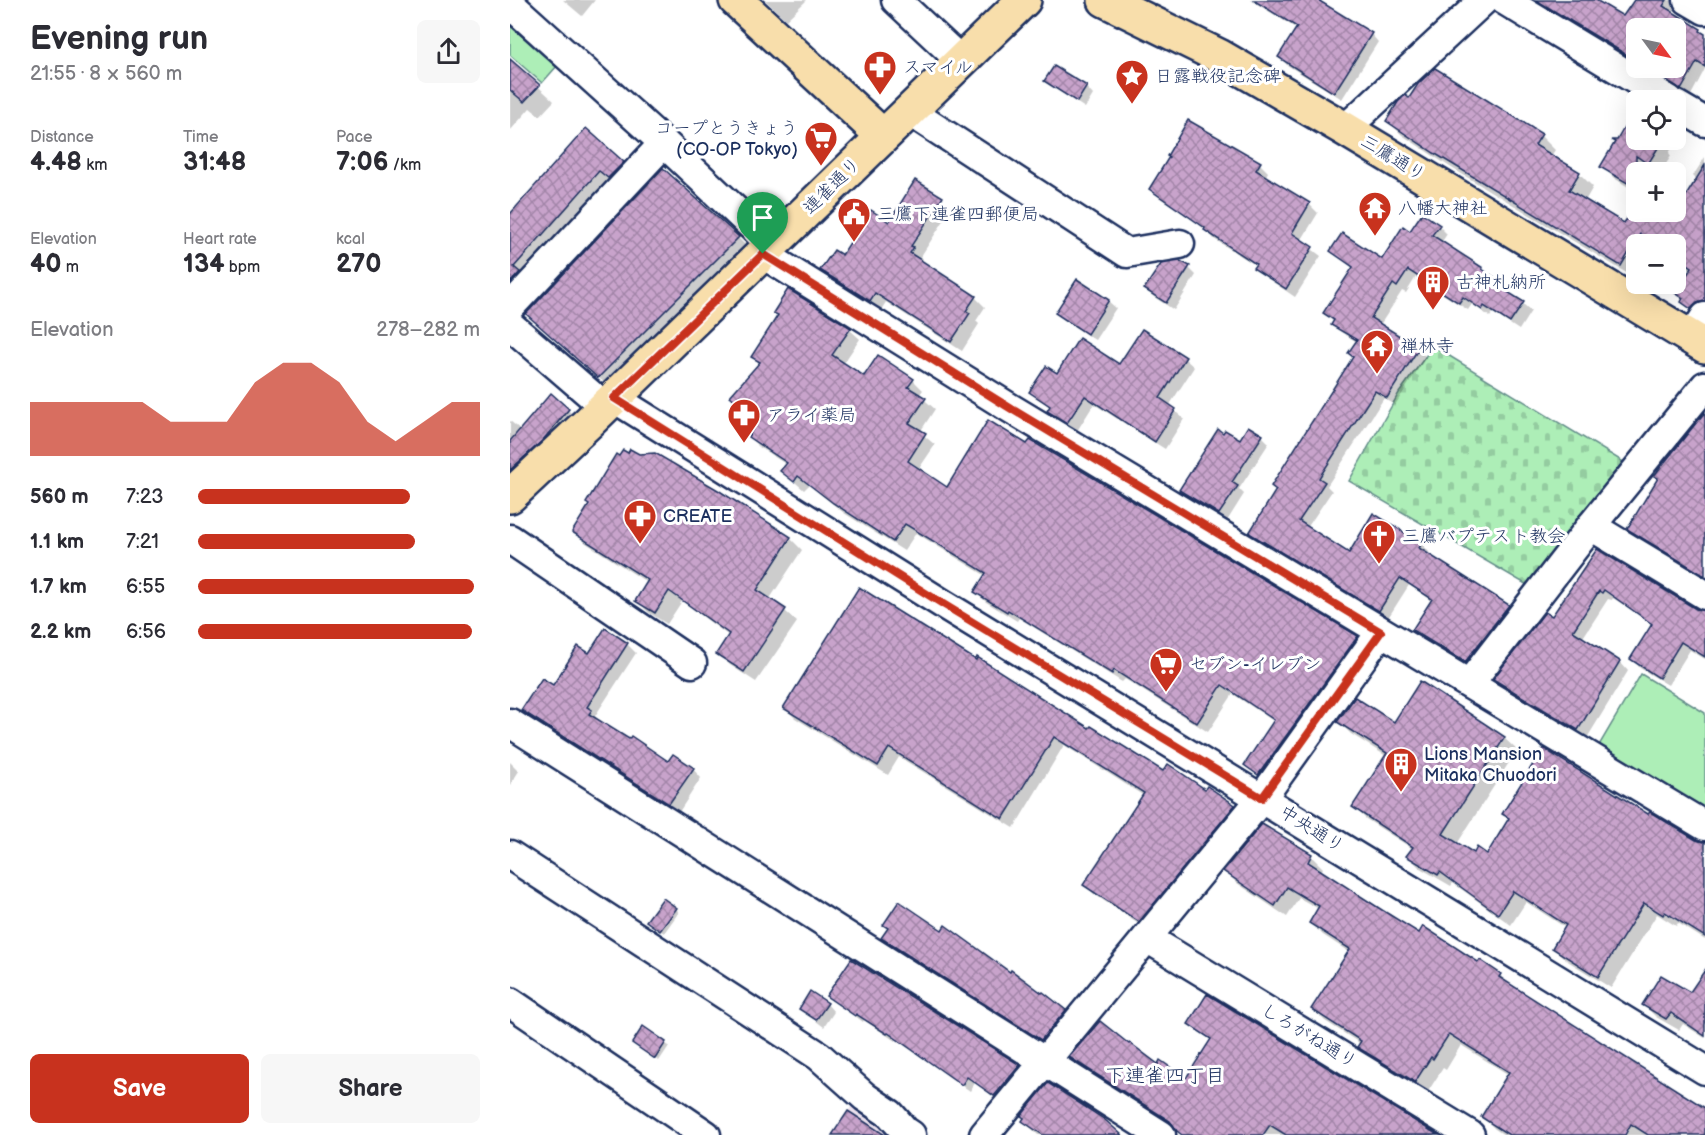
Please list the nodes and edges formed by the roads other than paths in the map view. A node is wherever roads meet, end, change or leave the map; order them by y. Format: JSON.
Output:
{"nodes":[{"id":1,"x":736,"y":0,"type":"edge"},
{"id":2,"x":896,"y":0,"type":"edge"},
{"id":3,"x":1024,"y":0,"type":"edge"},
{"id":4,"x":1105,"y":0,"type":"edge"},
{"id":5,"x":1484,"y":0,"type":"edge"},
{"id":6,"x":1504,"y":0,"type":"edge"},
{"id":7,"x":1688,"y":0,"type":"edge"},
{"id":8,"x":510,"y":4,"type":"edge"},
{"id":9,"x":1705,"y":10,"type":"edge"},
{"id":10,"x":960,"y":60,"type":"junction"},
{"id":11,"x":1652,"y":90,"type":"edge"},
{"id":12,"x":909,"y":111,"type":"junction"},
{"id":13,"x":1686,"y":111,"type":"edge"},
{"id":14,"x":1705,"y":122,"type":"edge"},
{"id":15,"x":1345,"y":129,"type":"junction"},
{"id":16,"x":883,"y":136,"type":"junction"},
{"id":17,"x":664,"y":143,"type":"junction"},
{"id":18,"x":1180,"y":244,"type":"dead end"},
{"id":19,"x":767,"y":250,"type":"junction"},
{"id":20,"x":510,"y":307,"type":"edge"},
{"id":21,"x":510,"y":325,"type":"edge"},
{"id":22,"x":1700,"y":334,"type":"edge"},
{"id":23,"x":1705,"y":386,"type":"edge"},
{"id":24,"x":609,"y":402,"type":"junction"},
{"id":25,"x":510,"y":496,"type":"edge"},
{"id":26,"x":1591,"y":526,"type":"junction"},
{"id":27,"x":510,"y":539,"type":"edge"},
{"id":28,"x":1705,"y":595,"type":"edge"},
{"id":29,"x":1381,"y":632,"type":"junction"},
{"id":30,"x":692,"y":663,"type":"dead end"},
{"id":31,"x":1469,"y":684,"type":"junction"},
{"id":32,"x":510,"y":723,"type":"edge"},
{"id":33,"x":1262,"y":798,"type":"junction"},
{"id":34,"x":1705,"y":826,"type":"edge"},
{"id":35,"x":510,"y":855,"type":"edge"},
{"id":36,"x":1147,"y":938,"type":"junction"},
{"id":37,"x":510,"y":1002,"type":"edge"},
{"id":38,"x":1043,"y":1061,"type":"junction"},
{"id":39,"x":1705,"y":1070,"type":"edge"},
{"id":40,"x":706,"y":1135,"type":"edge"},
{"id":41,"x":911,"y":1135,"type":"edge"},
{"id":42,"x":984,"y":1135,"type":"edge"},
{"id":43,"x":1161,"y":1135,"type":"edge"},
{"id":44,"x":1470,"y":1135,"type":"edge"}],
"edges":[{"from":1,"to":16,"type":"main road"},
{"from":2,"to":10,"type":"street"},
{"from":3,"to":10,"type":"main road","name":"連雀通り"},
{"from":4,"to":15,"type":"main road","name":"三鷹通り"},
{"from":5,"to":15,"type":"street"},
{"from":6,"to":11,"type":"street"},
{"from":7,"to":9,"type":"street"},
{"from":8,"to":17,"type":"street"},
{"from":10,"to":12,"type":"main road","name":"連雀通り"},
{"from":12,"to":16,"type":"main road","name":"連雀通り"},
{"from":12,"to":18,"type":"street"},
{"from":13,"to":14,"type":"street"},
{"from":15,"to":22,"type":"main road","name":"三鷹通り"},
{"from":16,"to":19,"type":"main road","name":"連雀通り"},
{"from":17,"to":19,"type":"street"},
{"from":17,"to":20,"type":"street"},
{"from":19,"to":24,"type":"main road","name":"連雀通り"},
{"from":19,"to":29,"type":"street"},
{"from":21,"to":24,"type":"street","name":"中央通り"},
{"from":23,"to":26,"type":"street"},
{"from":24,"to":25,"type":"main road","name":"連雀通り"},
{"from":24,"to":33,"type":"street","name":"中央通り"},
{"from":26,"to":28,"type":"street"},
{"from":26,"to":31,"type":"street"},
{"from":27,"to":30,"type":"street"},
{"from":29,"to":31,"type":"street"},
{"from":29,"to":33,"type":"street"},
{"from":31,"to":34,"type":"street"},
{"from":32,"to":38,"type":"street"},
{"from":33,"to":36,"type":"street"},
{"from":33,"to":39,"type":"street","name":"中央通り"},
{"from":35,"to":41,"type":"street"},
{"from":36,"to":38,"type":"street"},
{"from":36,"to":44,"type":"street","name":"しろがね通り"},
{"from":37,"to":40,"type":"street"},
{"from":38,"to":42,"type":"street"},
{"from":38,"to":43,"type":"street"}]}
